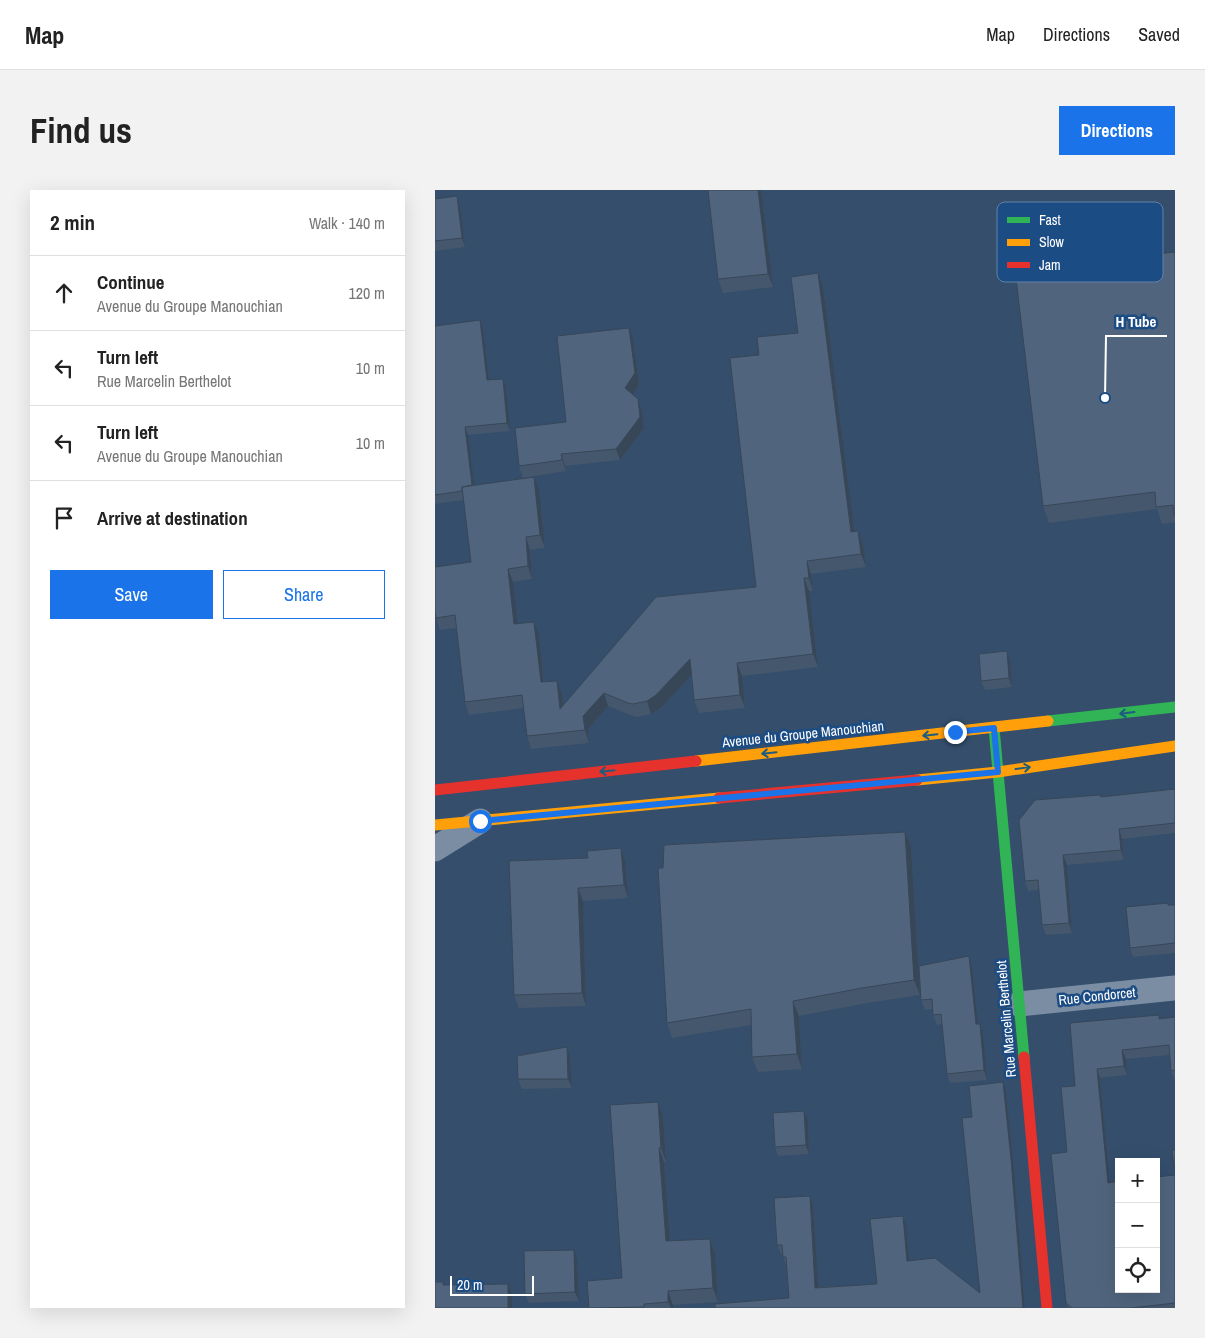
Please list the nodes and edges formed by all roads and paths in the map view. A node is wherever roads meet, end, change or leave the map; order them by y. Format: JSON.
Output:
{"nodes":[{"id":1,"x":1175,"y":707,"type":"edge"},
{"id":2,"x":994,"y":728,"type":"junction"},
{"id":3,"x":1175,"y":746,"type":"edge"},
{"id":4,"x":998,"y":772,"type":"junction"},
{"id":5,"x":435,"y":790,"type":"edge"},
{"id":6,"x":480,"y":821,"type":"junction"},
{"id":7,"x":435,"y":825,"type":"edge"},
{"id":8,"x":435,"y":849,"type":"edge"},
{"id":9,"x":1175,"y":988,"type":"edge"},
{"id":10,"x":1019,"y":1004,"type":"junction"},
{"id":11,"x":1047,"y":1308,"type":"edge"}],
"edges":[{"from":1,"to":2,"type":"street","name":"Avenue du Groupe Manouchian","one_way":true},
{"from":2,"to":4,"type":"street","name":"Rue Marcelin Berthelot"},
{"from":2,"to":5,"type":"street","name":"Avenue du Groupe Manouchian","one_way":true},
{"from":4,"to":3,"type":"street","one_way":true},
{"from":4,"to":6,"type":"street"},
{"from":4,"to":10,"type":"street","name":"Rue Marcelin Berthelot"},
{"from":6,"to":7,"type":"street"},
{"from":6,"to":8,"type":"street"},
{"from":9,"to":10,"type":"street","name":"Rue Condorcet"},
{"from":10,"to":11,"type":"street","name":"Rue Marcelin Berthelot"}]}
